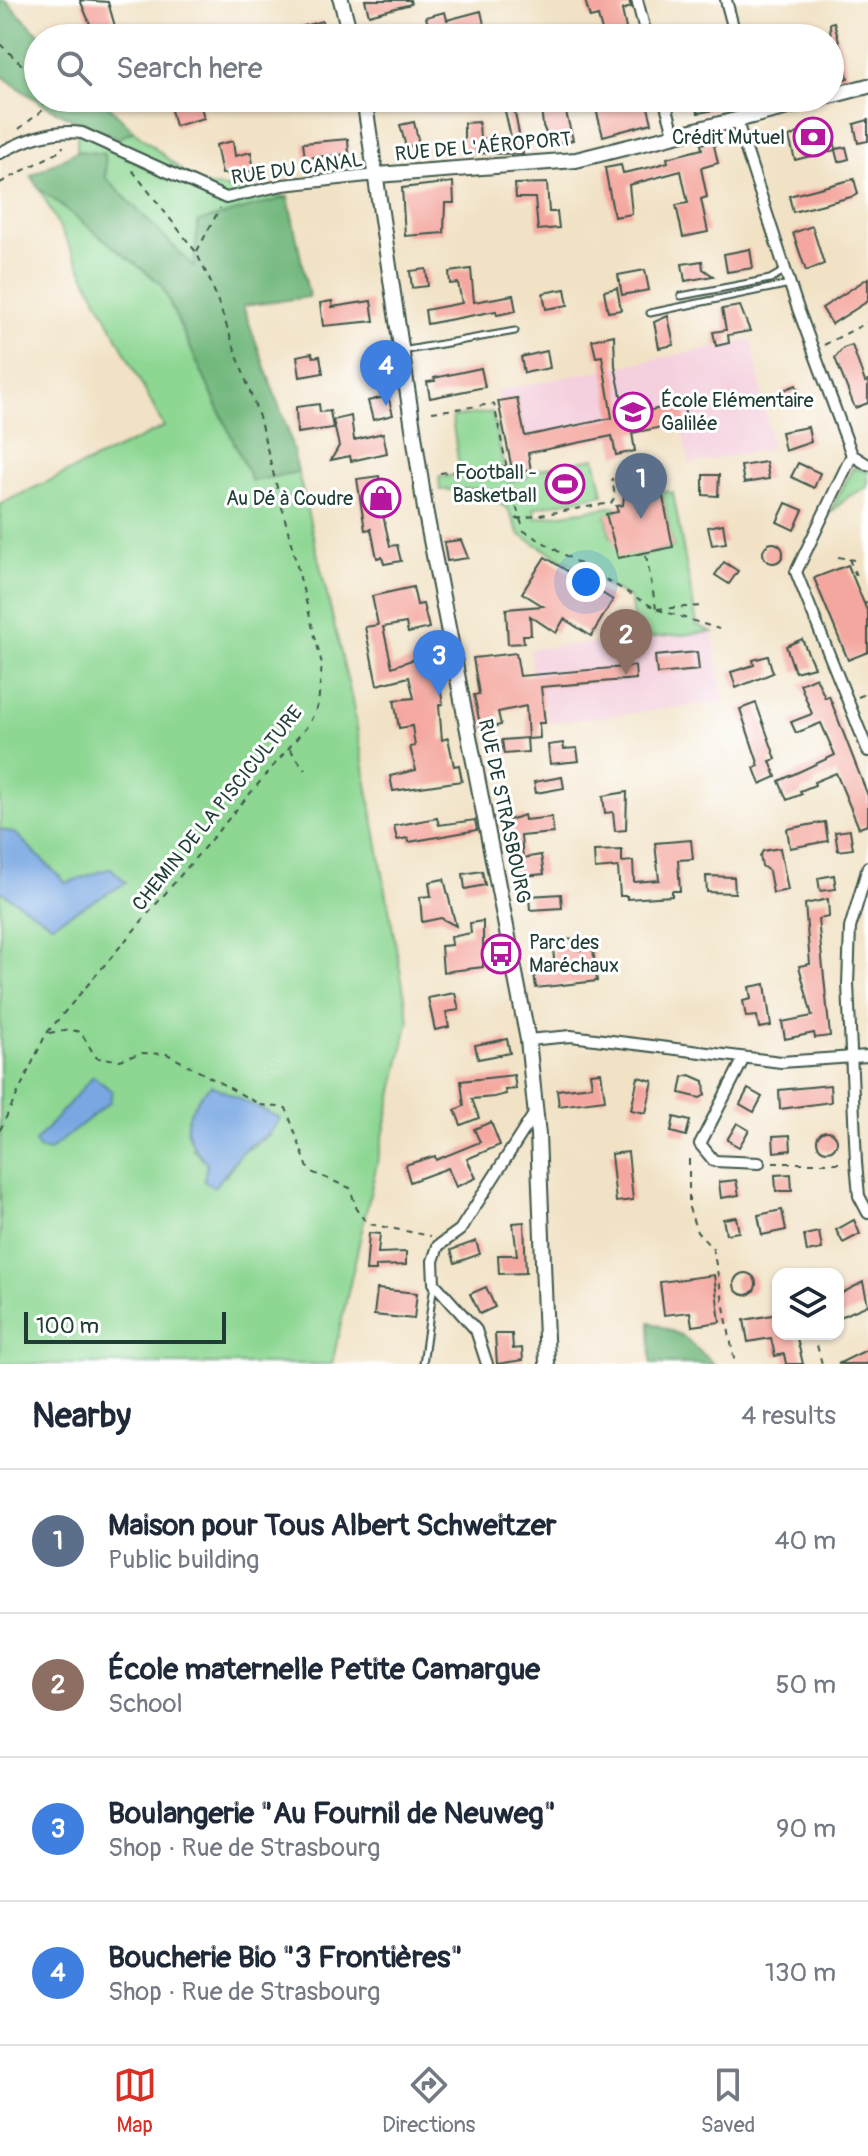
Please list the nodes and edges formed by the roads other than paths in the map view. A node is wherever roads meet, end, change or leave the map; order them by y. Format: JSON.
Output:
{"nodes":[{"id":1,"x":341,"y":0,"type":"edge"},
{"id":2,"x":637,"y":0,"type":"edge"},
{"id":3,"x":726,"y":0,"type":"edge"},
{"id":4,"x":347,"y":24,"type":"edge"},
{"id":5,"x":643,"y":24,"type":"edge"},
{"id":6,"x":732,"y":24,"type":"edge"},
{"id":7,"x":868,"y":86,"type":"edge"},
{"id":8,"x":844,"y":92,"type":"edge"},
{"id":9,"x":366,"y":112,"type":"edge"},
{"id":10,"x":668,"y":112,"type":"edge"},
{"id":11,"x":757,"y":112,"type":"edge"},
{"id":12,"x":773,"y":112,"type":"edge"},
{"id":13,"x":758,"y":116,"type":"junction"},
{"id":14,"x":737,"y":122,"type":"junction"},
{"id":15,"x":675,"y":137,"type":"junction"},
{"id":16,"x":0,"y":153,"type":"edge"},
{"id":17,"x":377,"y":175,"type":"junction"},
{"id":18,"x":786,"y":271,"type":"junction"},
{"id":19,"x":790,"y":284,"type":"junction"},
{"id":20,"x":681,"y":296,"type":"dead end"},
{"id":21,"x":650,"y":313,"type":"dead end"},
{"id":22,"x":515,"y":331,"type":"dead end"},
{"id":23,"x":401,"y":352,"type":"junction"},
{"id":24,"x":852,"y":455,"type":"junction"},
{"id":25,"x":868,"y":465,"type":"edge"},
{"id":26,"x":868,"y":751,"type":"edge"},
{"id":27,"x":868,"y":867,"type":"edge"},
{"id":28,"x":528,"y":1040,"type":"junction"},
{"id":29,"x":868,"y":1056,"type":"edge"},
{"id":30,"x":744,"y":1058,"type":"junction"},
{"id":31,"x":851,"y":1058,"type":"junction"},
{"id":32,"x":536,"y":1110,"type":"junction"},
{"id":33,"x":763,"y":1163,"type":"road end"},
{"id":34,"x":868,"y":1213,"type":"edge"},
{"id":35,"x":434,"y":1283,"type":"junction"},
{"id":36,"x":423,"y":1364,"type":"edge"},
{"id":37,"x":487,"y":1364,"type":"edge"},
{"id":38,"x":547,"y":1364,"type":"edge"}],
"edges":[{"from":1,"to":4,"type":"main road"},
{"from":2,"to":5,"type":"street"},
{"from":3,"to":6,"type":"street"},
{"from":7,"to":8,"type":"main road","name":"RUE DE L'AÉROPORT"},
{"from":9,"to":17,"type":"main road","name":"RUE DE STRASBOURG"},
{"from":10,"to":15,"type":"street"},
{"from":11,"to":13,"type":"street"},
{"from":12,"to":13,"type":"main road","name":"RUE DE L'AÉROPORT"},
{"from":13,"to":14,"type":"main road","name":"RUE DE L'AÉROPORT"},
{"from":14,"to":15,"type":"main road","name":"RUE DE L'AÉROPORT"},
{"from":14,"to":18,"type":"street"},
{"from":15,"to":17,"type":"main road","name":"RUE DE L'AÉROPORT"},
{"from":16,"to":17,"type":"street","name":"RUE DU CANAL"},
{"from":17,"to":23,"type":"main road","name":"RUE DE STRASBOURG"},
{"from":18,"to":19,"type":"street"},
{"from":18,"to":20,"type":"lane"},
{"from":19,"to":21,"type":"lane"},
{"from":19,"to":24,"type":"street"},
{"from":22,"to":23,"type":"lane"},
{"from":23,"to":28,"type":"main road","name":"RUE DE STRASBOURG"},
{"from":24,"to":25,"type":"street"},
{"from":24,"to":26,"type":"street"},
{"from":27,"to":31,"type":"street"},
{"from":28,"to":30,"type":"street"},
{"from":28,"to":32,"type":"main road","name":"RUE DE STRASBOURG"},
{"from":29,"to":31,"type":"street"},
{"from":30,"to":31,"type":"street"},
{"from":30,"to":33,"type":"street"},
{"from":31,"to":34,"type":"street"},
{"from":32,"to":35,"type":"street"},
{"from":32,"to":38,"type":"main road","name":"RUE DE STRASBOURG"},
{"from":35,"to":36,"type":"lane"},
{"from":35,"to":37,"type":"street"}]}
